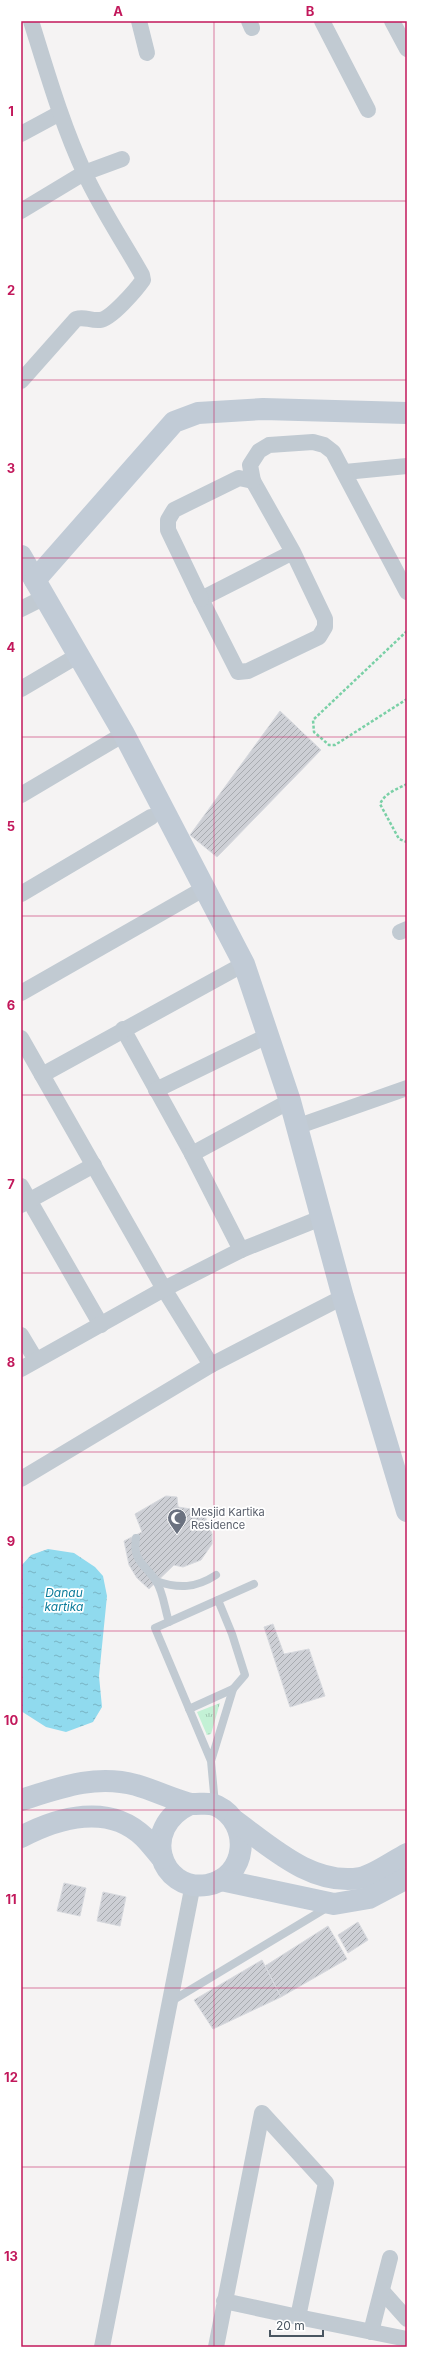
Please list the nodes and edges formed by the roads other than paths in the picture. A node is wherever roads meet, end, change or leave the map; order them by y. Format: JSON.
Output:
{"nodes":[{"id":1,"x":31,"y":21,"type":"edge"},
{"id":2,"x":139,"y":21,"type":"edge"},
{"id":3,"x":322,"y":21,"type":"edge"},
{"id":4,"x":392,"y":21,"type":"edge"},
{"id":5,"x":407,"y":49,"type":"edge"},
{"id":6,"x":147,"y":53,"type":"dead end"},
{"id":7,"x":368,"y":110,"type":"dead end"},
{"id":8,"x":60,"y":113,"type":"junction"},
{"id":9,"x":21,"y":134,"type":"edge"},
{"id":10,"x":122,"y":159,"type":"dead end"},
{"id":11,"x":84,"y":173,"type":"junction"},
{"id":12,"x":21,"y":211,"type":"edge"},
{"id":13,"x":21,"y":381,"type":"edge"},
{"id":14,"x":407,"y":413,"type":"edge"},
{"id":15,"x":407,"y":466,"type":"edge"},
{"id":16,"x":345,"y":472,"type":"junction"},
{"id":17,"x":253,"y":481,"type":"junction"},
{"id":18,"x":293,"y":552,"type":"junction"},
{"id":19,"x":21,"y":556,"type":"edge"},
{"id":20,"x":407,"y":592,"type":"edge"},
{"id":21,"x":43,"y":593,"type":"junction"},
{"id":22,"x":202,"y":599,"type":"junction"},
{"id":23,"x":21,"y":610,"type":"edge"},
{"id":24,"x":77,"y":656,"type":"junction"},
{"id":25,"x":21,"y":689,"type":"edge"},
{"id":26,"x":124,"y":734,"type":"junction"},
{"id":27,"x":21,"y":795,"type":"edge"},
{"id":28,"x":151,"y":817,"type":"dead end"},
{"id":29,"x":205,"y":888,"type":"junction"},
{"id":30,"x":21,"y":894,"type":"edge"},
{"id":31,"x":244,"y":964,"type":"junction"},
{"id":32,"x":21,"y":993,"type":"edge"},
{"id":33,"x":123,"y":1029,"type":"junction"},
{"id":34,"x":270,"y":1035,"type":"junction"},
{"id":35,"x":21,"y":1038,"type":"edge"},
{"id":36,"x":42,"y":1074,"type":"junction"},
{"id":37,"x":407,"y":1088,"type":"edge"},
{"id":38,"x":156,"y":1090,"type":"junction"},
{"id":39,"x":290,"y":1101,"type":"junction"},
{"id":40,"x":296,"y":1127,"type":"junction"},
{"id":41,"x":192,"y":1154,"type":"junction"},
{"id":42,"x":94,"y":1165,"type":"junction"},
{"id":43,"x":21,"y":1186,"type":"edge"},
{"id":44,"x":25,"y":1203,"type":"edge"},
{"id":45,"x":321,"y":1218,"type":"junction"},
{"id":46,"x":241,"y":1250,"type":"junction"},
{"id":47,"x":164,"y":1289,"type":"junction"},
{"id":48,"x":343,"y":1297,"type":"junction"},
{"id":49,"x":101,"y":1325,"type":"junction"},
{"id":50,"x":21,"y":1334,"type":"edge"},
{"id":51,"x":36,"y":1360,"type":"junction"},
{"id":52,"x":211,"y":1365,"type":"junction"},
{"id":53,"x":21,"y":1369,"type":"edge"},
{"id":54,"x":21,"y":1479,"type":"edge"},
{"id":55,"x":407,"y":1510,"type":"edge"},
{"id":56,"x":136,"y":1538,"type":"dead end"},
{"id":57,"x":216,"y":1574,"type":"dead end"},
{"id":58,"x":156,"y":1581,"type":"junction"},
{"id":59,"x":254,"y":1584,"type":"dead end"},
{"id":60,"x":218,"y":1600,"type":"junction"},
{"id":61,"x":169,"y":1622,"type":"junction"},
{"id":62,"x":233,"y":1689,"type":"junction"},
{"id":63,"x":188,"y":1709,"type":"junction"},
{"id":64,"x":211,"y":1761,"type":"junction"},
{"id":65,"x":21,"y":1800,"type":"edge"},
{"id":66,"x":190,"y":1804,"type":"junction"},
{"id":67,"x":215,"y":1805,"type":"junction"},
{"id":68,"x":235,"y":1821,"type":"junction"},
{"id":69,"x":21,"y":1837,"type":"edge"},
{"id":70,"x":407,"y":1854,"type":"edge"},
{"id":71,"x":162,"y":1858,"type":"junction"},
{"id":72,"x":407,"y":1878,"type":"edge"},
{"id":73,"x":221,"y":1880,"type":"junction"},
{"id":74,"x":193,"y":1884,"type":"junction"},
{"id":75,"x":334,"y":1904,"type":"junction"},
{"id":76,"x":170,"y":2002,"type":"junction"},
{"id":77,"x":390,"y":2258,"type":"dead end"},
{"id":78,"x":382,"y":2290,"type":"junction"},
{"id":79,"x":224,"y":2301,"type":"junction"},
{"id":80,"x":298,"y":2317,"type":"junction"},
{"id":81,"x":407,"y":2319,"type":"edge"},
{"id":82,"x":371,"y":2332,"type":"junction"},
{"id":83,"x":407,"y":2339,"type":"edge"},
{"id":84,"x":102,"y":2347,"type":"edge"},
{"id":85,"x":216,"y":2347,"type":"edge"}],
"edges":[{"from":1,"to":8,"type":"street"},
{"from":2,"to":6,"type":"street"},
{"from":3,"to":7,"type":"street"},
{"from":4,"to":5,"type":"street"},
{"from":8,"to":9,"type":"street"},
{"from":8,"to":11,"type":"street"},
{"from":10,"to":11,"type":"street"},
{"from":11,"to":12,"type":"street"},
{"from":11,"to":13,"type":"street"},
{"from":14,"to":21,"type":"street"},
{"from":15,"to":16,"type":"street"},
{"from":16,"to":17,"type":"street"},
{"from":16,"to":20,"type":"street"},
{"from":17,"to":18,"type":"street"},
{"from":17,"to":22,"type":"street"},
{"from":18,"to":22,"type":"street"},
{"from":18,"to":22,"type":"street"},
{"from":19,"to":21,"type":"street"},
{"from":21,"to":23,"type":"street"},
{"from":21,"to":24,"type":"street"},
{"from":24,"to":25,"type":"street"},
{"from":24,"to":26,"type":"street"},
{"from":26,"to":27,"type":"street"},
{"from":26,"to":29,"type":"street"},
{"from":28,"to":30,"type":"street"},
{"from":29,"to":31,"type":"street"},
{"from":29,"to":32,"type":"street"},
{"from":31,"to":33,"type":"street"},
{"from":31,"to":34,"type":"street"},
{"from":33,"to":36,"type":"street"},
{"from":33,"to":38,"type":"street"},
{"from":34,"to":38,"type":"street"},
{"from":34,"to":39,"type":"street"},
{"from":35,"to":36,"type":"street"},
{"from":36,"to":42,"type":"street"},
{"from":37,"to":40,"type":"street"},
{"from":38,"to":41,"type":"street"},
{"from":39,"to":40,"type":"street"},
{"from":39,"to":41,"type":"street"},
{"from":40,"to":45,"type":"street"},
{"from":41,"to":46,"type":"street"},
{"from":42,"to":44,"type":"street"},
{"from":42,"to":47,"type":"street"},
{"from":43,"to":44,"type":"street"},
{"from":44,"to":49,"type":"street"},
{"from":45,"to":46,"type":"street"},
{"from":45,"to":48,"type":"street"},
{"from":46,"to":47,"type":"street"},
{"from":47,"to":49,"type":"street"},
{"from":47,"to":52,"type":"street"},
{"from":48,"to":52,"type":"street"},
{"from":48,"to":55,"type":"street"},
{"from":49,"to":51,"type":"street"},
{"from":50,"to":51,"type":"street"},
{"from":51,"to":53,"type":"street"},
{"from":52,"to":54,"type":"street"},
{"from":56,"to":58,"type":"lane"},
{"from":57,"to":58,"type":"lane"},
{"from":58,"to":61,"type":"lane"},
{"from":59,"to":60,"type":"lane"},
{"from":60,"to":61,"type":"lane"},
{"from":60,"to":62,"type":"lane"},
{"from":61,"to":63,"type":"lane"},
{"from":62,"to":63,"type":"lane"},
{"from":62,"to":64,"type":"lane"},
{"from":63,"to":64,"type":"lane"},
{"from":64,"to":67,"type":"lane"},
{"from":65,"to":66,"type":"street"},
{"from":66,"to":67,"type":"street"},
{"from":66,"to":71,"type":"street"},
{"from":67,"to":68,"type":"street"},
{"from":68,"to":70,"type":"street"},
{"from":68,"to":73,"type":"street"},
{"from":69,"to":71,"type":"street"},
{"from":71,"to":74,"type":"street"},
{"from":72,"to":75,"type":"street"},
{"from":73,"to":74,"type":"street"},
{"from":73,"to":75,"type":"street"},
{"from":74,"to":76,"type":"street"},
{"from":75,"to":76,"type":"lane"},
{"from":76,"to":84,"type":"street"},
{"from":77,"to":78,"type":"street"},
{"from":78,"to":81,"type":"street"},
{"from":78,"to":82,"type":"street"},
{"from":79,"to":80,"type":"street"},
{"from":79,"to":80,"type":"street"},
{"from":79,"to":85,"type":"street"},
{"from":80,"to":82,"type":"street"},
{"from":82,"to":83,"type":"street"}]}
